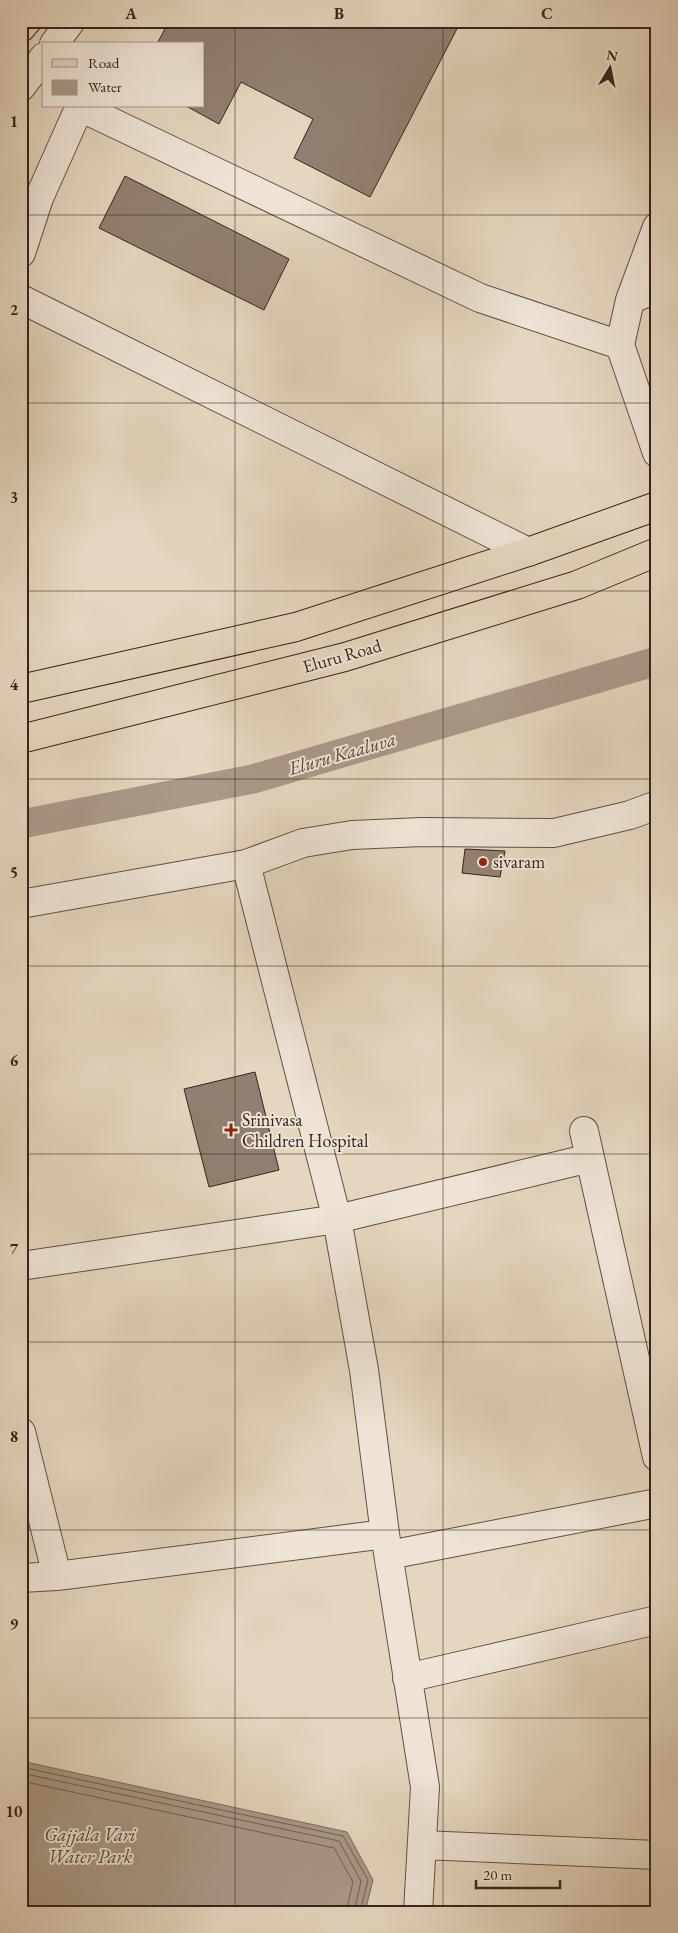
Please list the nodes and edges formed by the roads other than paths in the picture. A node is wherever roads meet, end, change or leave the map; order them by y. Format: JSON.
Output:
{"nodes":[{"id":1,"x":27,"y":21,"type":"edge"},
{"id":2,"x":21,"y":28,"type":"edge"},
{"id":3,"x":42,"y":60,"type":"edge"},
{"id":4,"x":21,"y":87,"type":"edge"},
{"id":5,"x":80,"y":108,"type":"edge"},
{"id":6,"x":82,"y":108,"type":"edge"},
{"id":7,"x":657,"y":227,"type":"edge"},
{"id":8,"x":21,"y":253,"type":"edge"},
{"id":9,"x":657,"y":288,"type":"edge"},
{"id":10,"x":21,"y":299,"type":"edge"},
{"id":11,"x":630,"y":300,"type":"junction"},
{"id":12,"x":620,"y":345,"type":"junction"},
{"id":13,"x":657,"y":453,"type":"edge"},
{"id":14,"x":657,"y":506,"type":"edge"},
{"id":15,"x":528,"y":552,"type":"junction"},
{"id":16,"x":657,"y":552,"type":"edge"},
{"id":17,"x":21,"y":689,"type":"edge"},
{"id":18,"x":21,"y":739,"type":"edge"},
{"id":19,"x":657,"y":805,"type":"edge"},
{"id":20,"x":246,"y":864,"type":"junction"},
{"id":21,"x":21,"y":904,"type":"edge"},
{"id":22,"x":584,"y":1131,"type":"dead end"},
{"id":23,"x":590,"y":1158,"type":"junction"},
{"id":24,"x":337,"y":1219,"type":"junction"},
{"id":25,"x":21,"y":1266,"type":"edge"},
{"id":26,"x":21,"y":1432,"type":"edge"},
{"id":27,"x":657,"y":1457,"type":"edge"},
{"id":28,"x":657,"y":1503,"type":"edge"},
{"id":29,"x":387,"y":1544,"type":"junction"},
{"id":30,"x":57,"y":1576,"type":"junction"},
{"id":31,"x":21,"y":1578,"type":"edge"},
{"id":32,"x":657,"y":1620,"type":"edge"},
{"id":33,"x":407,"y":1678,"type":"junction"},
{"id":34,"x":422,"y":1845,"type":"junction"},
{"id":35,"x":657,"y":1855,"type":"edge"},
{"id":36,"x":418,"y":1912,"type":"edge"}],
"edges":[{"from":1,"to":2,"type":"main road"},
{"from":3,"to":4,"type":"street"},
{"from":5,"to":8,"type":"street"},
{"from":6,"to":12,"type":"street"},
{"from":7,"to":11,"type":"street"},
{"from":9,"to":11,"type":"street"},
{"from":10,"to":15,"type":"street"},
{"from":11,"to":12,"type":"street"},
{"from":12,"to":13,"type":"street"},
{"from":14,"to":15,"type":"main road"},
{"from":15,"to":17,"type":"main road"},
{"from":16,"to":18,"type":"main road","name":"Eluru Road"},
{"from":19,"to":20,"type":"street"},
{"from":20,"to":21,"type":"street"},
{"from":20,"to":24,"type":"street"},
{"from":22,"to":23,"type":"street"},
{"from":23,"to":24,"type":"street"},
{"from":23,"to":27,"type":"street"},
{"from":24,"to":25,"type":"street"},
{"from":24,"to":29,"type":"street"},
{"from":26,"to":30,"type":"street"},
{"from":28,"to":29,"type":"street"},
{"from":29,"to":30,"type":"street"},
{"from":29,"to":33,"type":"street"},
{"from":30,"to":31,"type":"street"},
{"from":32,"to":33,"type":"street"},
{"from":33,"to":34,"type":"street"},
{"from":34,"to":35,"type":"street"},
{"from":34,"to":36,"type":"street"}]}
